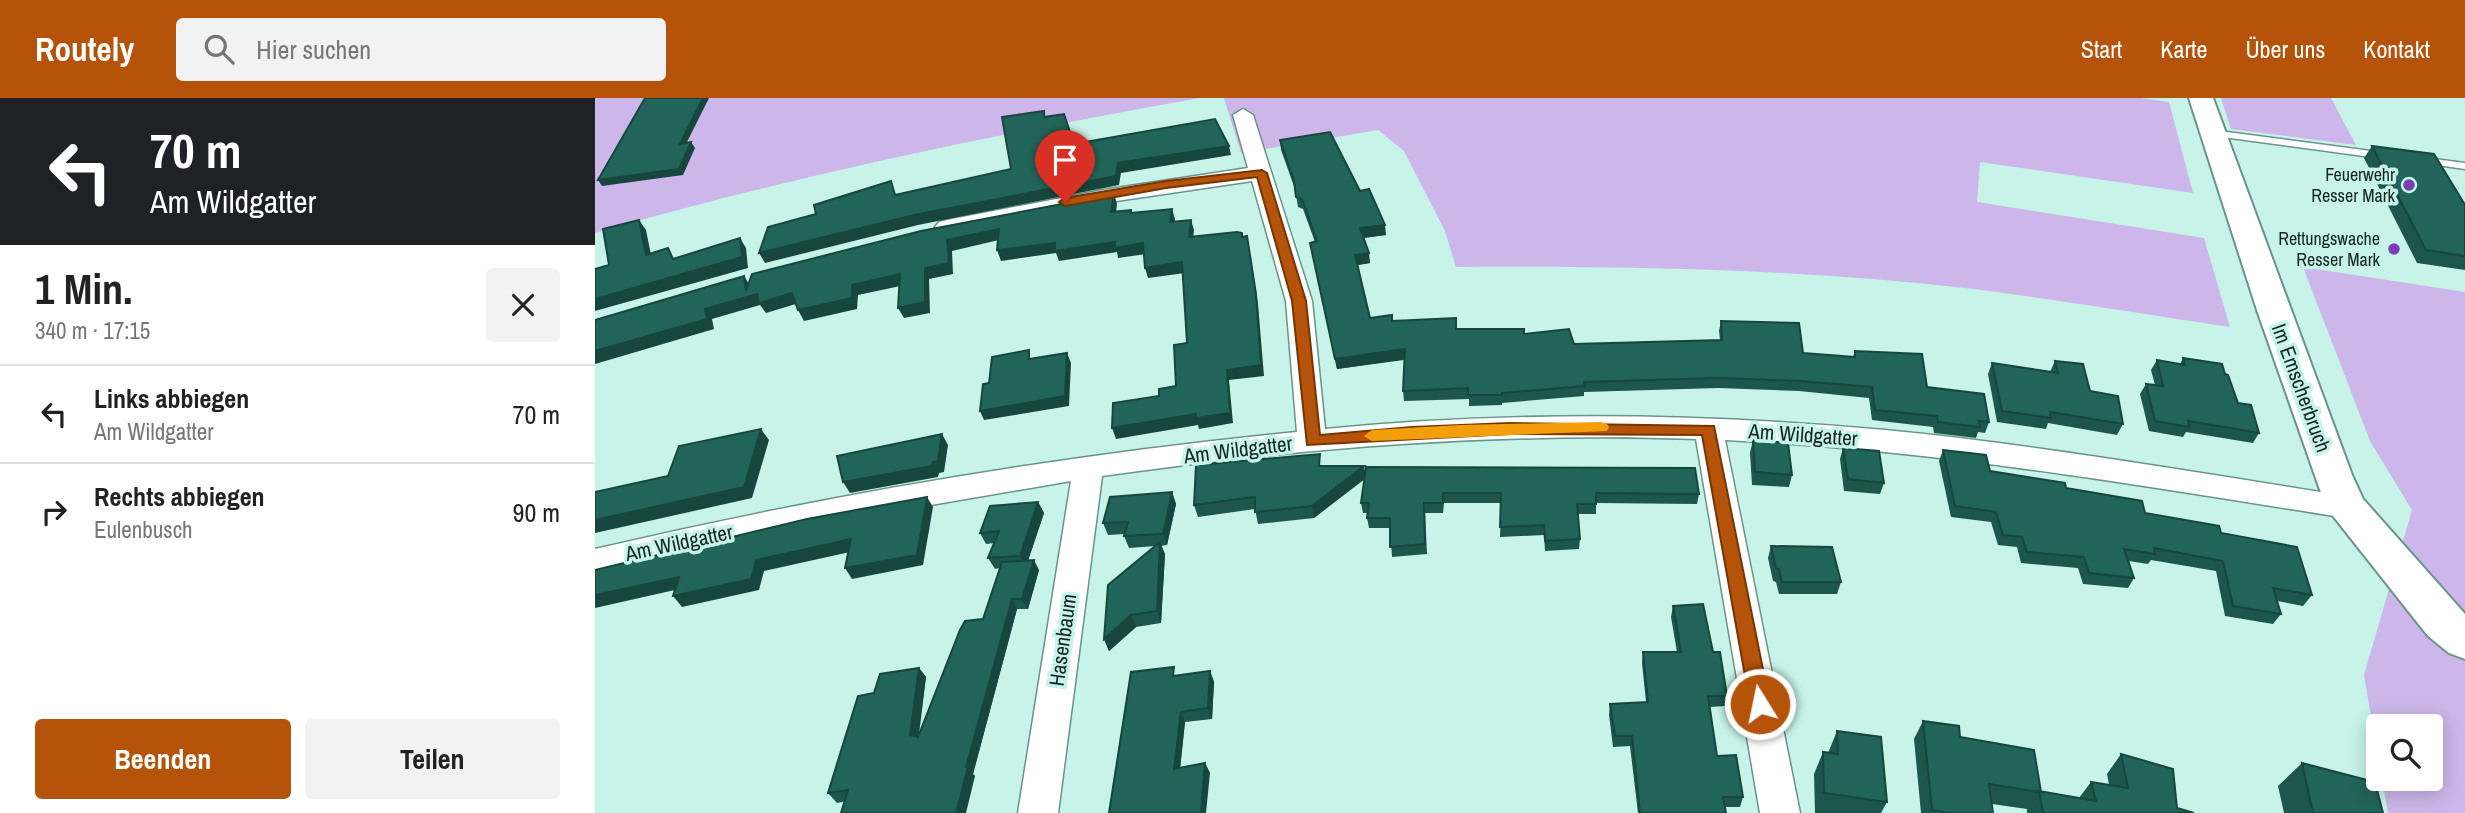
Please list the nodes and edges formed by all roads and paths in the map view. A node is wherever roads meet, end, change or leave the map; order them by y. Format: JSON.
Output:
{"nodes":[{"id":1,"x":2201,"y":98,"type":"edge"},
{"id":2,"x":1243,"y":115,"type":"dead end"},
{"id":3,"x":2211,"y":134,"type":"junction"},
{"id":4,"x":2398,"y":158,"type":"edge"},
{"id":5,"x":2411,"y":159,"type":"edge"},
{"id":6,"x":2465,"y":166,"type":"edge"},
{"id":7,"x":1262,"y":173,"type":"junction"},
{"id":8,"x":929,"y":231,"type":"edge"},
{"id":9,"x":1709,"y":430,"type":"junction"},
{"id":10,"x":1313,"y":441,"type":"junction"},
{"id":11,"x":1089,"y":467,"type":"junction"},
{"id":12,"x":2346,"y":507,"type":"junction"},
{"id":13,"x":595,"y":562,"type":"edge"},
{"id":14,"x":2465,"y":640,"type":"edge"},
{"id":15,"x":1038,"y":813,"type":"edge"},
{"id":16,"x":1780,"y":813,"type":"edge"}],
"edges":[{"from":1,"to":3,"type":"street","name":"Im Emscherbruch"},
{"from":2,"to":7,"type":"street"},
{"from":3,"to":4,"type":"lane"},
{"from":3,"to":12,"type":"street","name":"Im Emscherbruch"},
{"from":5,"to":6,"type":"lane"},
{"from":7,"to":8,"type":"street"},
{"from":7,"to":10,"type":"street"},
{"from":9,"to":10,"type":"street","name":"Am Wildgatter"},
{"from":9,"to":12,"type":"street","name":"Am Wildgatter"},
{"from":9,"to":16,"type":"street"},
{"from":10,"to":11,"type":"street","name":"Am Wildgatter"},
{"from":11,"to":13,"type":"street","name":"Am Wildgatter"},
{"from":11,"to":15,"type":"street","name":"Hasenbaum"},
{"from":12,"to":14,"type":"street","name":"Im Emscherbruch"}]}
